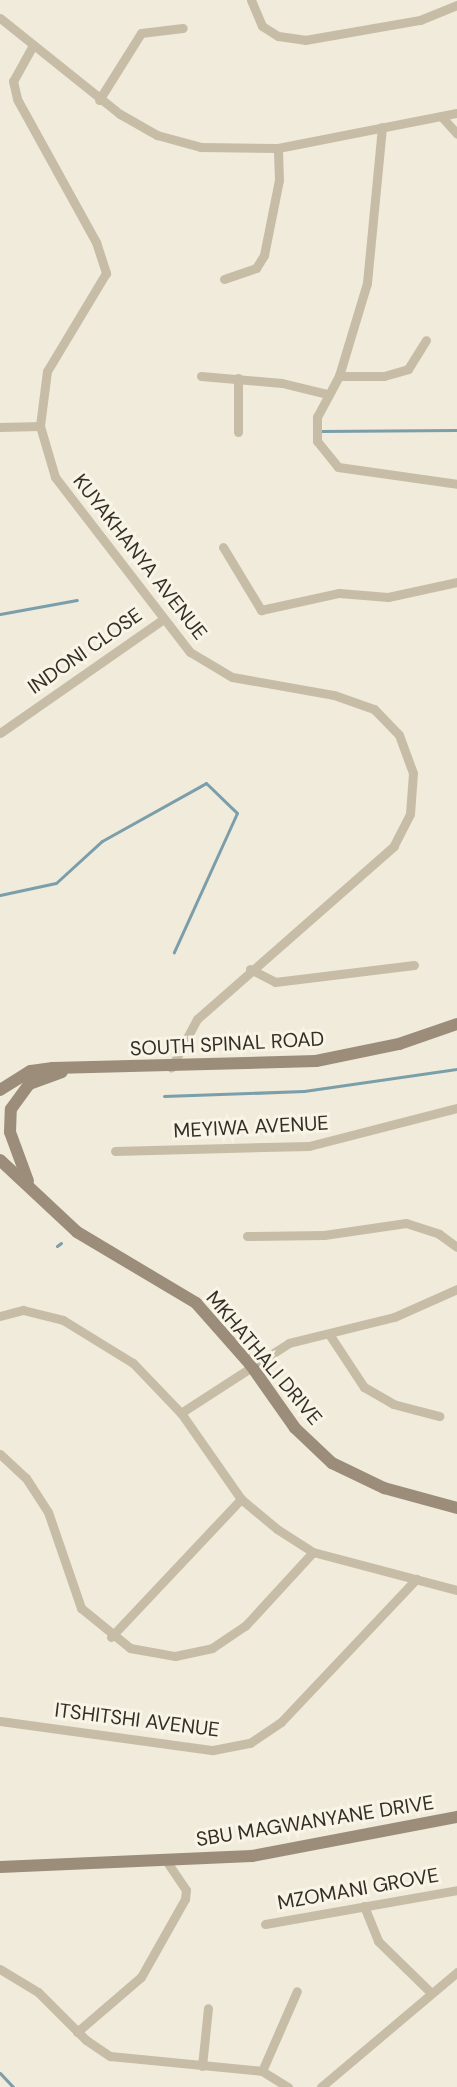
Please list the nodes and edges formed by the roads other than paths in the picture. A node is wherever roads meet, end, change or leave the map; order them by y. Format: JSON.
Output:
{"nodes":[{"id":1,"x":251,"y":0,"type":"edge"},
{"id":2,"x":457,"y":5,"type":"edge"},
{"id":3,"x":0,"y":18,"type":"edge"},
{"id":4,"x":183,"y":28,"type":"dead end"},
{"id":5,"x":32,"y":47,"type":"junction"},
{"id":6,"x":99,"y":100,"type":"junction"},
{"id":7,"x":457,"y":112,"type":"edge"},
{"id":8,"x":441,"y":116,"type":"junction"},
{"id":9,"x":382,"y":127,"type":"junction"},
{"id":10,"x":457,"y":134,"type":"edge"},
{"id":11,"x":278,"y":148,"type":"junction"},
{"id":12,"x":225,"y":279,"type":"dead end"},
{"id":13,"x":426,"y":340,"type":"dead end"},
{"id":14,"x":201,"y":376,"type":"dead end"},
{"id":15,"x":339,"y":376,"type":"junction"},
{"id":16,"x":238,"y":378,"type":"junction"},
{"id":17,"x":327,"y":394,"type":"junction"},
{"id":18,"x":40,"y":426,"type":"junction"},
{"id":19,"x":0,"y":427,"type":"edge"},
{"id":20,"x":238,"y":432,"type":"dead end"},
{"id":21,"x":457,"y":484,"type":"edge"},
{"id":22,"x":223,"y":547,"type":"dead end"},
{"id":23,"x":457,"y":582,"type":"edge"},
{"id":24,"x":162,"y":620,"type":"junction"},
{"id":25,"x":0,"y":733,"type":"edge"},
{"id":26,"x":414,"y":964,"type":"dead end"},
{"id":27,"x":249,"y":969,"type":"junction"},
{"id":28,"x":457,"y":1024,"type":"edge"},
{"id":29,"x":72,"y":1068,"type":"junction"},
{"id":30,"x":171,"y":1068,"type":"junction"},
{"id":31,"x":0,"y":1090,"type":"edge"},
{"id":32,"x":457,"y":1108,"type":"edge"},
{"id":33,"x":115,"y":1151,"type":"dead end"},
{"id":34,"x":0,"y":1160,"type":"edge"},
{"id":35,"x":30,"y":1188,"type":"junction"},
{"id":36,"x":247,"y":1236,"type":"dead end"},
{"id":37,"x":457,"y":1247,"type":"edge"},
{"id":38,"x":457,"y":1289,"type":"edge"},
{"id":39,"x":0,"y":1316,"type":"edge"},
{"id":40,"x":329,"y":1334,"type":"junction"},
{"id":41,"x":250,"y":1364,"type":"junction"},
{"id":42,"x":181,"y":1413,"type":"junction"},
{"id":43,"x":439,"y":1416,"type":"dead end"},
{"id":44,"x":0,"y":1454,"type":"edge"},
{"id":45,"x":241,"y":1499,"type":"junction"},
{"id":46,"x":457,"y":1508,"type":"edge"},
{"id":47,"x":313,"y":1552,"type":"junction"},
{"id":48,"x":416,"y":1578,"type":"junction"},
{"id":49,"x":457,"y":1590,"type":"edge"},
{"id":50,"x":111,"y":1637,"type":"junction"},
{"id":51,"x":0,"y":1721,"type":"edge"},
{"id":52,"x":457,"y":1817,"type":"edge"},
{"id":53,"x":168,"y":1863,"type":"junction"},
{"id":54,"x":0,"y":1867,"type":"edge"},
{"id":55,"x":457,"y":1890,"type":"edge"},
{"id":56,"x":364,"y":1906,"type":"junction"},
{"id":57,"x":264,"y":1924,"type":"dead end"},
{"id":58,"x":0,"y":1969,"type":"edge"},
{"id":59,"x":457,"y":1972,"type":"edge"},
{"id":60,"x":297,"y":1991,"type":"dead end"},
{"id":61,"x":430,"y":1992,"type":"junction"},
{"id":62,"x":208,"y":2008,"type":"dead end"},
{"id":63,"x":78,"y":2032,"type":"junction"},
{"id":64,"x":202,"y":2066,"type":"junction"},
{"id":65,"x":262,"y":2071,"type":"junction"},
{"id":66,"x":288,"y":2087,"type":"edge"},
{"id":67,"x":321,"y":2087,"type":"edge"}],
"edges":[{"from":1,"to":2,"type":"street"},
{"from":3,"to":5,"type":"street"},
{"from":4,"to":6,"type":"street"},
{"from":5,"to":6,"type":"street"},
{"from":5,"to":18,"type":"street","name":"KUYAKHANYA AVENUE"},
{"from":6,"to":11,"type":"street"},
{"from":7,"to":8,"type":"street"},
{"from":8,"to":9,"type":"street"},
{"from":8,"to":10,"type":"street"},
{"from":9,"to":11,"type":"street"},
{"from":9,"to":15,"type":"street"},
{"from":11,"to":12,"type":"street"},
{"from":13,"to":15,"type":"street"},
{"from":14,"to":16,"type":"street"},
{"from":15,"to":17,"type":"street"},
{"from":16,"to":17,"type":"street"},
{"from":16,"to":20,"type":"street"},
{"from":17,"to":21,"type":"street"},
{"from":18,"to":19,"type":"street"},
{"from":18,"to":24,"type":"street","name":"KUYAKHANYA AVENUE"},
{"from":22,"to":23,"type":"street"},
{"from":24,"to":25,"type":"street","name":"INDONI CLOSE"},
{"from":24,"to":27,"type":"street","name":"KUYAKHANYA AVENUE"},
{"from":26,"to":27,"type":"street"},
{"from":27,"to":30,"type":"street","name":"KUYAKHANYA AVENUE"},
{"from":28,"to":30,"type":"street","name":"SOUTH SPINAL ROAD"},
{"from":29,"to":30,"type":"street","name":"SOUTH SPINAL ROAD"},
{"from":29,"to":31,"type":"street","name":"SOUTH SPINAL ROAD"},
{"from":29,"to":35,"type":"street"},
{"from":32,"to":33,"type":"street","name":"MEYIWA AVENUE"},
{"from":34,"to":35,"type":"street","name":"MKHATHALI DRIVE"},
{"from":35,"to":41,"type":"street","name":"MKHATHALI DRIVE"},
{"from":36,"to":37,"type":"street"},
{"from":38,"to":40,"type":"street"},
{"from":39,"to":42,"type":"street"},
{"from":40,"to":41,"type":"street"},
{"from":40,"to":43,"type":"street"},
{"from":41,"to":42,"type":"street"},
{"from":41,"to":46,"type":"street","name":"MKHATHALI DRIVE"},
{"from":42,"to":45,"type":"street"},
{"from":44,"to":50,"type":"street"},
{"from":45,"to":47,"type":"street"},
{"from":45,"to":50,"type":"street"},
{"from":47,"to":48,"type":"street"},
{"from":47,"to":50,"type":"street"},
{"from":48,"to":49,"type":"street"},
{"from":48,"to":51,"type":"street","name":"ITSHITSHI AVENUE"},
{"from":52,"to":53,"type":"street","name":"SBU MAGWANYANE DRIVE"},
{"from":53,"to":54,"type":"street","name":"SBU MAGWANYANE DRIVE"},
{"from":53,"to":63,"type":"street"},
{"from":55,"to":56,"type":"street","name":"MZOMANI GROVE"},
{"from":56,"to":57,"type":"street","name":"MZOMANI GROVE"},
{"from":56,"to":61,"type":"street"},
{"from":58,"to":63,"type":"street"},
{"from":59,"to":61,"type":"street"},
{"from":60,"to":65,"type":"street"},
{"from":61,"to":67,"type":"street"},
{"from":62,"to":64,"type":"street"},
{"from":63,"to":64,"type":"street"},
{"from":64,"to":65,"type":"street"},
{"from":65,"to":66,"type":"street"}]}
